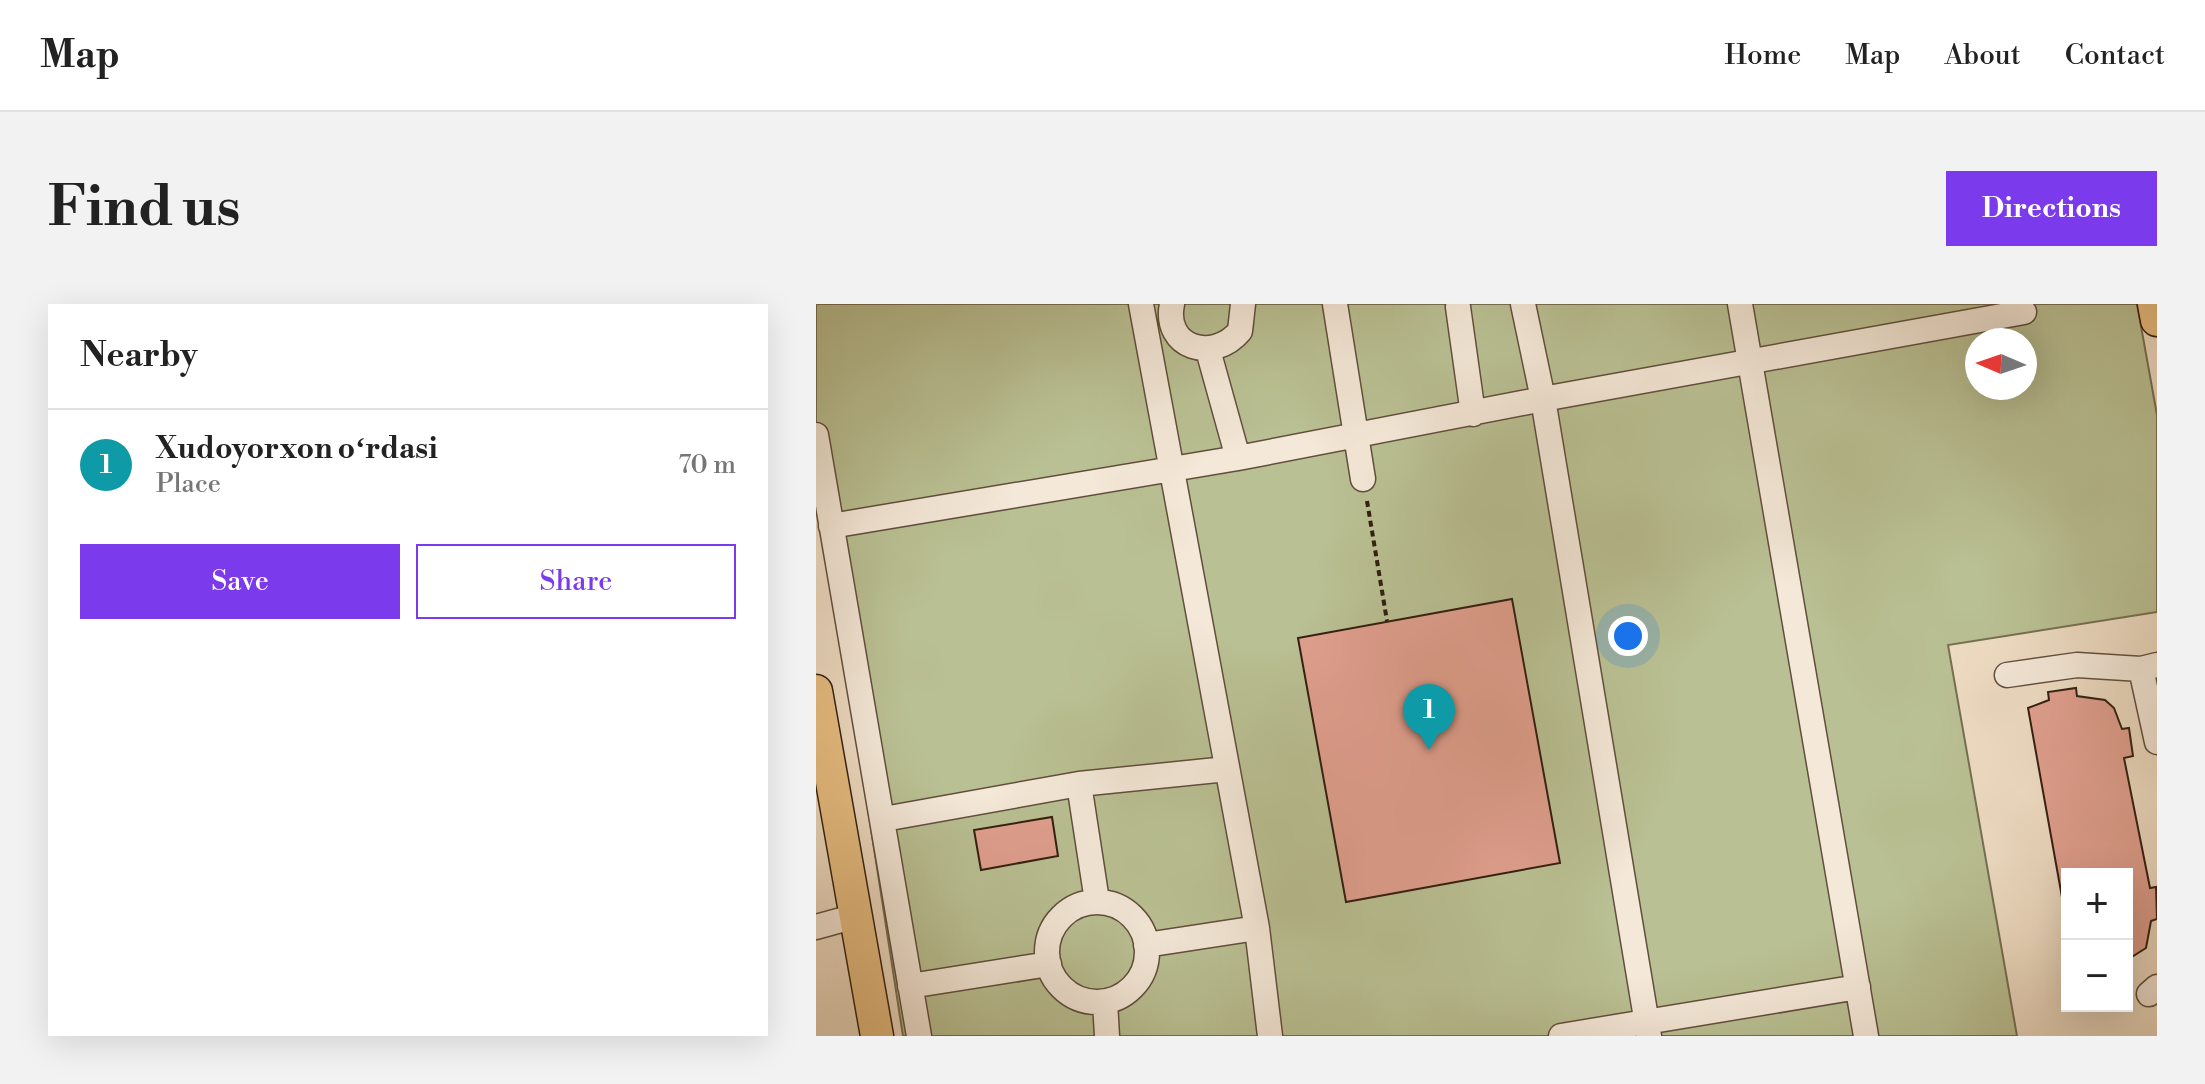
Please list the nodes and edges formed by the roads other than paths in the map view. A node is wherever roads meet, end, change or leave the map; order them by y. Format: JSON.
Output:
{"nodes":[{"id":1,"x":1141,"y":304,"type":"edge"},
{"id":2,"x":1172,"y":304,"type":"edge"},
{"id":3,"x":1335,"y":304,"type":"edge"},
{"id":4,"x":1523,"y":304,"type":"edge"},
{"id":5,"x":1740,"y":304,"type":"edge"},
{"id":6,"x":2154,"y":304,"type":"edge"},
{"id":7,"x":1248,"y":305,"type":"edge"},
{"id":8,"x":1454,"y":305,"type":"edge"},
{"id":9,"x":2024,"y":312,"type":"dead end"},
{"id":10,"x":2157,"y":320,"type":"edge"},
{"id":11,"x":1208,"y":350,"type":"junction"},
{"id":12,"x":1753,"y":363,"type":"junction"},
{"id":13,"x":1543,"y":399,"type":"junction"},
{"id":14,"x":1473,"y":414,"type":"junction"},
{"id":15,"x":816,"y":435,"type":"edge"},
{"id":16,"x":1356,"y":437,"type":"junction"},
{"id":17,"x":1238,"y":458,"type":"junction"},
{"id":18,"x":1170,"y":470,"type":"junction"},
{"id":19,"x":1363,"y":479,"type":"road end"},
{"id":20,"x":831,"y":526,"type":"junction"},
{"id":21,"x":2149,"y":667,"type":"edge"},
{"id":22,"x":2007,"y":675,"type":"dead end"},
{"id":23,"x":816,"y":691,"type":"edge"},
{"id":24,"x":2157,"y":742,"type":"edge"},
{"id":25,"x":1227,"y":769,"type":"junction"},
{"id":26,"x":1079,"y":784,"type":"junction"},
{"id":27,"x":884,"y":819,"type":"junction"},
{"id":28,"x":1097,"y":901,"type":"junction"},
{"id":29,"x":856,"y":916,"type":"junction"},
{"id":30,"x":816,"y":927,"type":"edge"},
{"id":31,"x":1257,"y":928,"type":"junction"},
{"id":32,"x":1146,"y":945,"type":"junction"},
{"id":33,"x":1049,"y":964,"type":"junction"},
{"id":34,"x":910,"y":986,"type":"junction"},
{"id":35,"x":1858,"y":987,"type":"junction"},
{"id":36,"x":1105,"y":1002,"type":"junction"},
{"id":37,"x":1648,"y":1028,"type":"edge"},
{"id":38,"x":877,"y":1036,"type":"edge"},
{"id":39,"x":919,"y":1036,"type":"edge"},
{"id":40,"x":1107,"y":1036,"type":"edge"},
{"id":41,"x":1270,"y":1036,"type":"edge"},
{"id":42,"x":1561,"y":1036,"type":"edge"},
{"id":43,"x":1866,"y":1036,"type":"edge"}],
"edges":[{"from":1,"to":18,"type":"street"},
{"from":2,"to":11,"type":"street"},
{"from":3,"to":16,"type":"street"},
{"from":4,"to":13,"type":"street"},
{"from":5,"to":12,"type":"street"},
{"from":6,"to":10,"type":"main road"},
{"from":7,"to":11,"type":"street"},
{"from":8,"to":14,"type":"street"},
{"from":9,"to":12,"type":"street"},
{"from":11,"to":17,"type":"street"},
{"from":12,"to":13,"type":"street"},
{"from":12,"to":35,"type":"street"},
{"from":13,"to":14,"type":"street"},
{"from":13,"to":37,"type":"street"},
{"from":14,"to":16,"type":"street"},
{"from":15,"to":20,"type":"street"},
{"from":16,"to":17,"type":"street"},
{"from":16,"to":19,"type":"street"},
{"from":17,"to":18,"type":"street"},
{"from":18,"to":20,"type":"street"},
{"from":18,"to":25,"type":"street"},
{"from":20,"to":27,"type":"street"},
{"from":21,"to":22,"type":"street"},
{"from":21,"to":24,"type":"street"},
{"from":23,"to":29,"type":"main road"},
{"from":25,"to":26,"type":"street"},
{"from":25,"to":31,"type":"street"},
{"from":26,"to":27,"type":"street"},
{"from":26,"to":28,"type":"street"},
{"from":27,"to":34,"type":"street"},
{"from":28,"to":32,"type":"street"},
{"from":28,"to":33,"type":"street"},
{"from":29,"to":30,"type":"street"},
{"from":29,"to":38,"type":"main road"},
{"from":31,"to":32,"type":"street"},
{"from":31,"to":41,"type":"street"},
{"from":32,"to":36,"type":"street"},
{"from":33,"to":34,"type":"street"},
{"from":33,"to":36,"type":"street"},
{"from":34,"to":39,"type":"street"},
{"from":35,"to":37,"type":"street"},
{"from":35,"to":43,"type":"street"},
{"from":36,"to":40,"type":"street"},
{"from":37,"to":42,"type":"street"}]}
